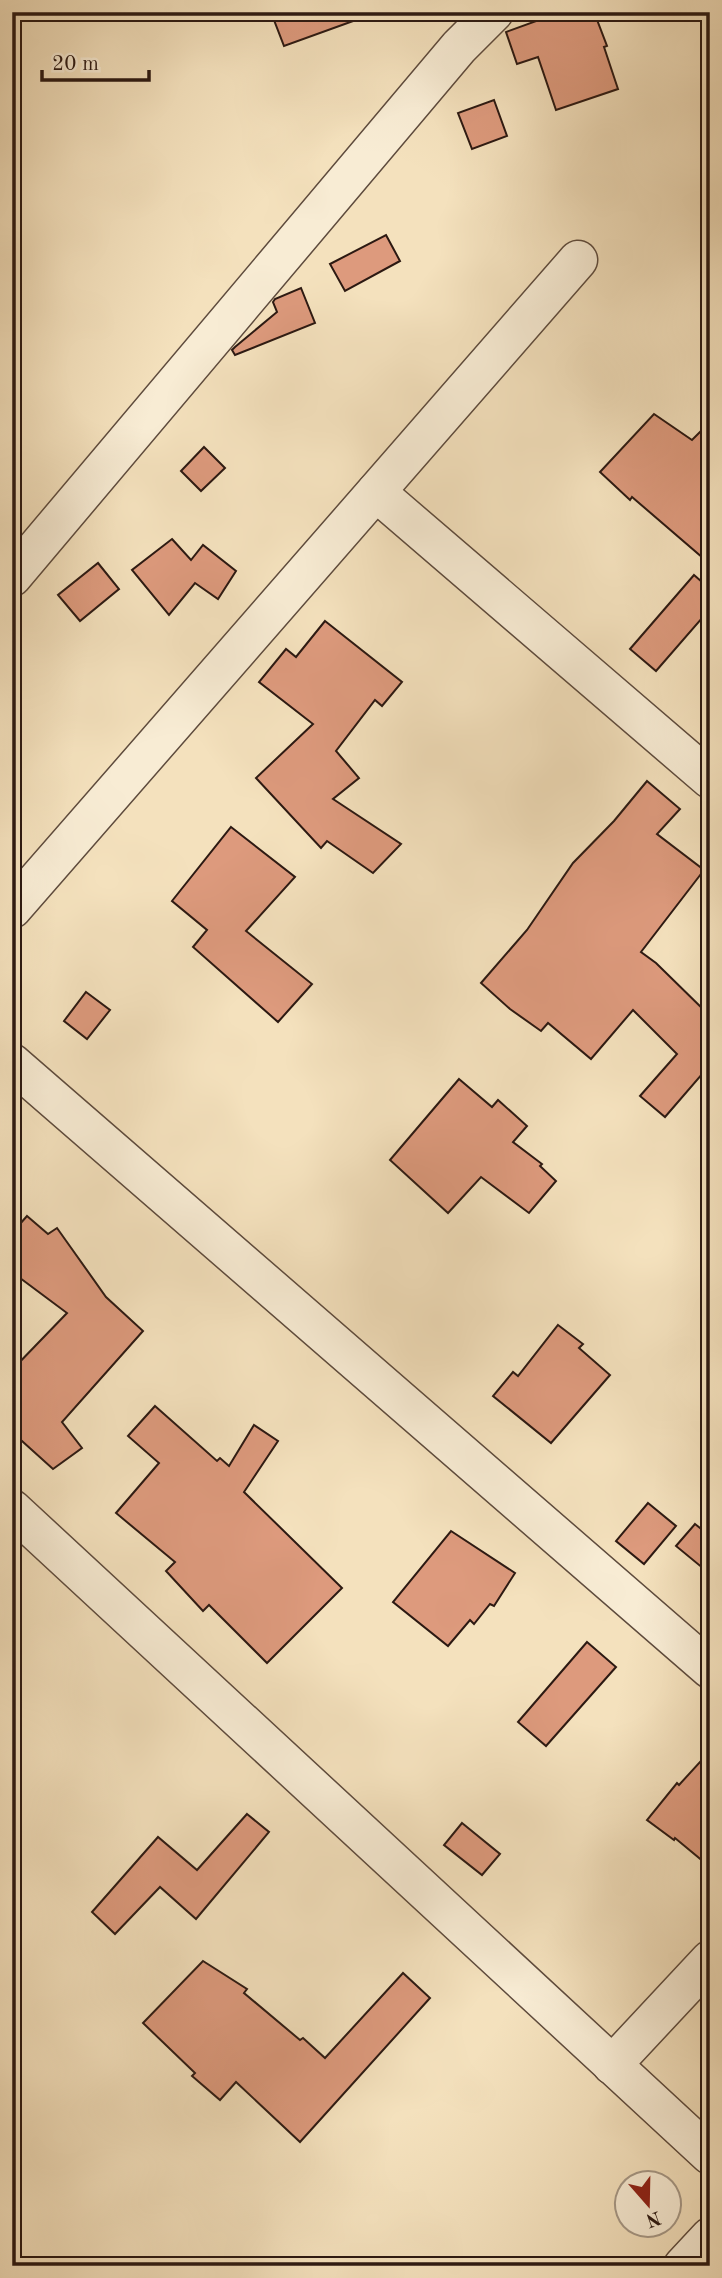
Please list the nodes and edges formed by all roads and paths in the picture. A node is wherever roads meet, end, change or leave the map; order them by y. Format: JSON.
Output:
{"nodes":[{"id":1,"x":494,"y":12,"type":"edge"},
{"id":2,"x":578,"y":260,"type":"dead end"},
{"id":3,"x":376,"y":492,"type":"junction"},
{"id":4,"x":12,"y":578,"type":"edge"},
{"id":5,"x":710,"y":779,"type":"edge"},
{"id":6,"x":12,"y":909,"type":"edge"},
{"id":7,"x":12,"y":1063,"type":"edge"},
{"id":8,"x":12,"y":1509,"type":"edge"},
{"id":9,"x":710,"y":1669,"type":"edge"},
{"id":10,"x":710,"y":1960,"type":"edge"},
{"id":11,"x":612,"y":2065,"type":"junction"},
{"id":12,"x":710,"y":2155,"type":"edge"},
{"id":13,"x":710,"y":2237,"type":"edge"},
{"id":14,"x":683,"y":2266,"type":"edge"}],
"edges":[{"from":1,"to":4,"type":"street"},
{"from":2,"to":3,"type":"street"},
{"from":3,"to":5,"type":"street"},
{"from":3,"to":6,"type":"street"},
{"from":7,"to":9,"type":"street"},
{"from":8,"to":11,"type":"street"},
{"from":10,"to":11,"type":"street"},
{"from":11,"to":12,"type":"street"},
{"from":13,"to":14,"type":"street"}]}
